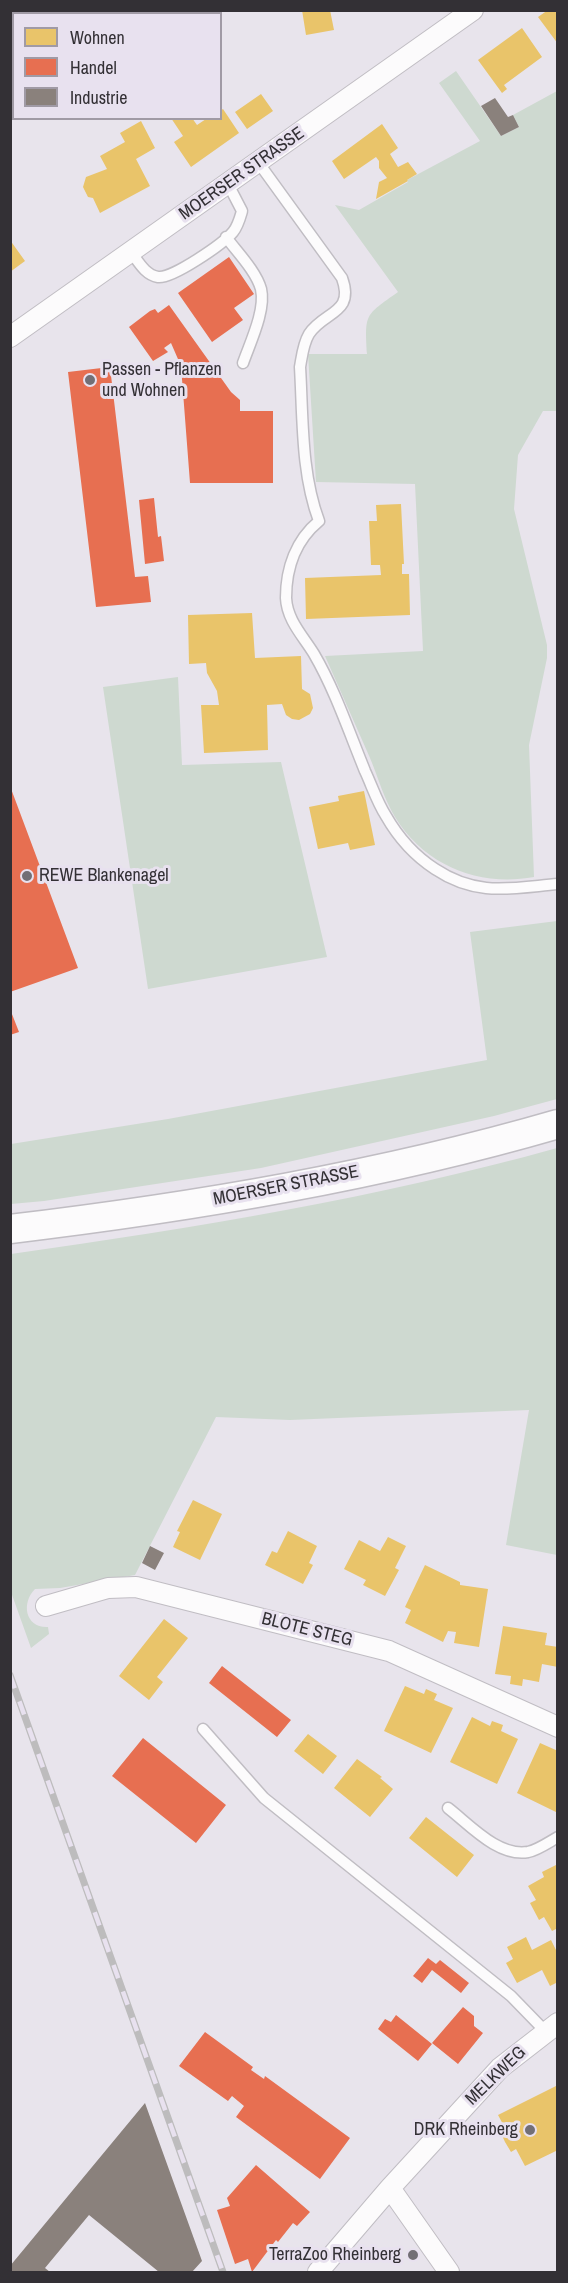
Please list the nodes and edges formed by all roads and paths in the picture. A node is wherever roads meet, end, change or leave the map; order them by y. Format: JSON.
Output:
{"nodes":[{"id":1,"x":473,"y":10,"type":"edge"},
{"id":2,"x":258,"y":162,"type":"junction"},
{"id":3,"x":228,"y":184,"type":"junction"},
{"id":4,"x":226,"y":237,"type":"junction"},
{"id":5,"x":131,"y":252,"type":"junction"},
{"id":6,"x":10,"y":337,"type":"edge"},
{"id":7,"x":243,"y":363,"type":"dead end"},
{"id":8,"x":558,"y":884,"type":"edge"},
{"id":9,"x":558,"y":1124,"type":"edge"},
{"id":10,"x":10,"y":1229,"type":"edge"},
{"id":11,"x":46,"y":1606,"type":"dead end"},
{"id":12,"x":558,"y":1727,"type":"edge"},
{"id":13,"x":203,"y":1729,"type":"dead end"},
{"id":14,"x":448,"y":1808,"type":"dead end"},
{"id":15,"x":558,"y":1838,"type":"edge"},
{"id":16,"x":552,"y":2027,"type":"edge"},
{"id":17,"x":390,"y":2188,"type":"junction"},
{"id":18,"x":318,"y":2272,"type":"edge"},
{"id":19,"x":449,"y":2272,"type":"edge"}],
"edges":[{"from":1,"to":2,"type":"street","name":"MOERSER STRASSE"},
{"from":2,"to":3,"type":"street","name":"MOERSER STRASSE"},
{"from":2,"to":8,"type":"lane"},
{"from":3,"to":4,"type":"lane"},
{"from":3,"to":5,"type":"street","name":"MOERSER STRASSE"},
{"from":4,"to":5,"type":"lane"},
{"from":4,"to":7,"type":"lane"},
{"from":5,"to":6,"type":"street","name":"MOERSER STRASSE"},
{"from":9,"to":10,"type":"main road","name":"MOERSER STRASSE"},
{"from":11,"to":12,"type":"street","name":"BLOTE STEG"},
{"from":13,"to":16,"type":"lane"},
{"from":14,"to":15,"type":"lane"},
{"from":16,"to":17,"type":"street","name":"MELKWEG"},
{"from":17,"to":18,"type":"street","name":"MELKWEG"},
{"from":17,"to":19,"type":"street"}]}
